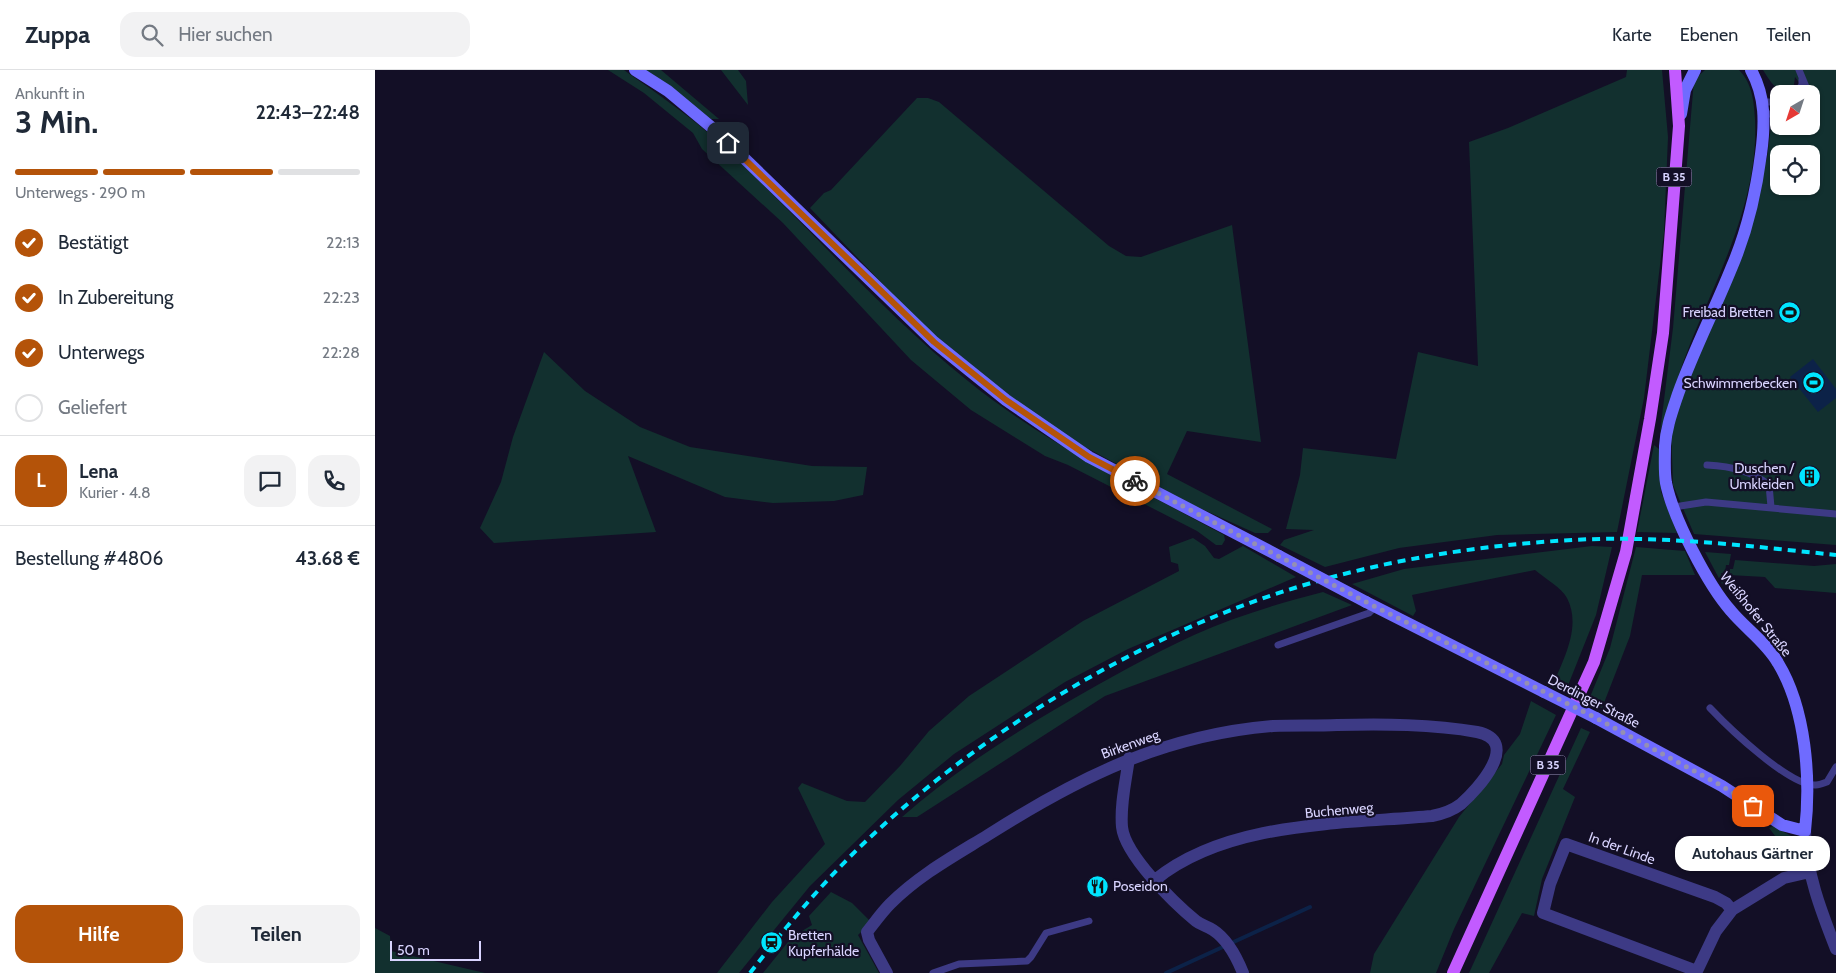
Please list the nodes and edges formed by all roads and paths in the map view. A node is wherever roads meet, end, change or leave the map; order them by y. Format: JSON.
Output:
{"nodes":[{"id":1,"x":635,"y":70,"type":"edge"},
{"id":2,"x":1675,"y":70,"type":"edge"},
{"id":3,"x":1695,"y":70,"type":"edge"},
{"id":4,"x":1751,"y":70,"type":"edge"},
{"id":5,"x":1801,"y":72,"type":"edge"},
{"id":6,"x":1803,"y":85,"type":"edge"},
{"id":7,"x":1806,"y":85,"type":"edge"},
{"id":8,"x":1770,"y":111,"type":"edge"},
{"id":9,"x":1679,"y":126,"type":"junction"},
{"id":10,"x":1707,"y":465,"type":"dead end"},
{"id":11,"x":1674,"y":507,"type":"junction"},
{"id":12,"x":1771,"y":507,"type":"junction"},
{"id":13,"x":1836,"y":514,"type":"edge"},
{"id":14,"x":1371,"y":605,"type":"junction"},
{"id":15,"x":1278,"y":645,"type":"dead end"},
{"id":16,"x":1710,"y":708,"type":"dead end"},
{"id":17,"x":1496,"y":743,"type":"joint"},
{"id":18,"x":1129,"y":758,"type":"junction"},
{"id":19,"x":1836,"y":767,"type":"edge"},
{"id":20,"x":1808,"y":783,"type":"junction"},
{"id":21,"x":1805,"y":831,"type":"junction"},
{"id":22,"x":1810,"y":872,"type":"junction"},
{"id":23,"x":1155,"y":880,"type":"junction"},
{"id":24,"x":1732,"y":910,"type":"junction"},
{"id":25,"x":1089,"y":921,"type":"dead end"},
{"id":26,"x":1836,"y":931,"type":"edge"},
{"id":27,"x":1836,"y":949,"type":"edge"},
{"id":28,"x":1697,"y":972,"type":"edge"},
{"id":29,"x":887,"y":973,"type":"edge"},
{"id":30,"x":933,"y":973,"type":"edge"},
{"id":31,"x":1243,"y":973,"type":"edge"},
{"id":32,"x":1453,"y":973,"type":"edge"}],
"edges":[{"from":1,"to":14,"type":"main road","name":"Derdinger Straße","bridge":true},
{"from":2,"to":9,"type":"main road","number":"B 35"},
{"from":3,"to":9,"type":"main road"},
{"from":4,"to":8,"type":"main road","name":"Weißhofer Straße"},
{"from":5,"to":6,"type":"lane"},
{"from":5,"to":7,"type":"lane"},
{"from":8,"to":11,"type":"main road","name":"Weißhofer Straße"},
{"from":9,"to":32,"type":"main road","number":"B 35"},
{"from":10,"to":12,"type":"lane"},
{"from":11,"to":12,"type":"lane"},
{"from":11,"to":20,"type":"main road","name":"Weißhofer Straße"},
{"from":12,"to":13,"type":"lane"},
{"from":14,"to":15,"type":"lane"},
{"from":14,"to":21,"type":"main road","name":"Derdinger Straße","bridge":true},
{"from":16,"to":20,"type":"lane"},
{"from":17,"to":18,"type":"street","name":"Birkenweg"},
{"from":17,"to":23,"type":"street","name":"Buchenweg"},
{"from":18,"to":23,"type":"street"},
{"from":18,"to":29,"type":"street","name":"Birkenweg"},
{"from":19,"to":20,"type":"lane"},
{"from":20,"to":21,"type":"main road","name":"Weißhofer Straße"},
{"from":21,"to":22,"type":"street","name":"Weißhofer Straße"},
{"from":22,"to":24,"type":"street"},
{"from":22,"to":26,"type":"street","name":"Weißhofer Straße"},
{"from":22,"to":27,"type":"street","name":"Weißhofer Straße"},
{"from":23,"to":31,"type":"street"},
{"from":24,"to":28,"type":"street"},
{"from":24,"to":28,"type":"street","name":"In der Linde"},
{"from":25,"to":30,"type":"lane"}]}
